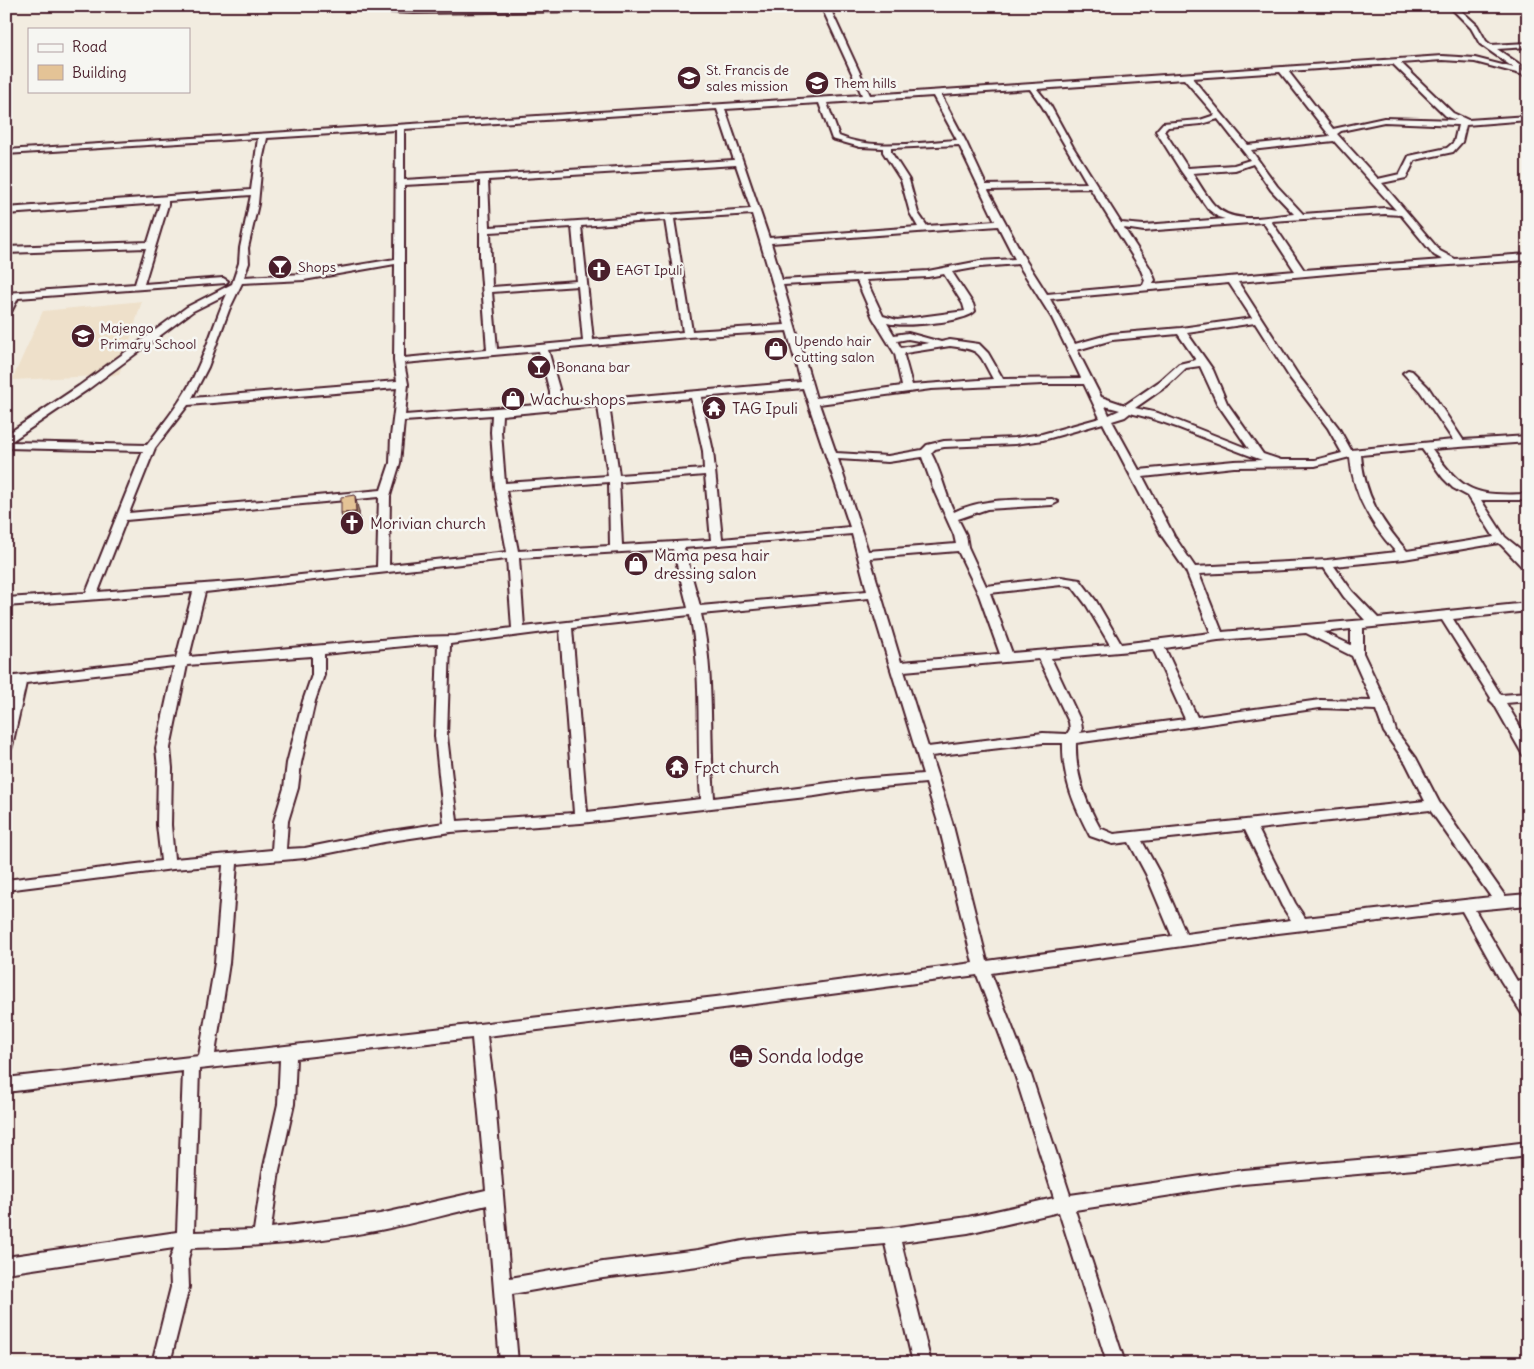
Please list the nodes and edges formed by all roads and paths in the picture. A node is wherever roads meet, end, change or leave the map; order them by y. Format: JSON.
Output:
{"nodes":[{"id":1,"x":291,"y":6,"type":"edge"},
{"id":2,"x":426,"y":6,"type":"edge"},
{"id":3,"x":825,"y":6,"type":"edge"},
{"id":4,"x":1452,"y":6,"type":"edge"},
{"id":5,"x":434,"y":8,"type":"edge"},
{"id":6,"x":416,"y":11,"type":"junction"},
{"id":7,"x":433,"y":22,"type":"dead end"},
{"id":8,"x":1528,"y":46,"type":"edge"},
{"id":9,"x":1489,"y":47,"type":"junction"},
{"id":10,"x":1394,"y":61,"type":"junction"},
{"id":11,"x":1282,"y":69,"type":"junction"},
{"id":12,"x":1527,"y":74,"type":"edge"},
{"id":13,"x":1186,"y":76,"type":"junction"},
{"id":14,"x":1032,"y":87,"type":"junction"},
{"id":15,"x":935,"y":92,"type":"junction"},
{"id":16,"x":867,"y":97,"type":"junction"},
{"id":17,"x":824,"y":99,"type":"junction"},
{"id":18,"x":720,"y":107,"type":"junction"},
{"id":19,"x":1219,"y":116,"type":"junction"},
{"id":20,"x":1528,"y":118,"type":"edge"},
{"id":21,"x":1467,"y":122,"type":"junction"},
{"id":22,"x":400,"y":127,"type":"junction"},
{"id":23,"x":1334,"y":135,"type":"junction"},
{"id":24,"x":263,"y":136,"type":"junction"},
{"id":25,"x":962,"y":142,"type":"junction"},
{"id":26,"x":887,"y":145,"type":"junction"},
{"id":27,"x":1247,"y":148,"type":"junction"},
{"id":28,"x":6,"y":152,"type":"edge"},
{"id":29,"x":1256,"y":161,"type":"junction"},
{"id":30,"x":740,"y":162,"type":"junction"},
{"id":31,"x":1186,"y":171,"type":"junction"},
{"id":32,"x":484,"y":178,"type":"junction"},
{"id":33,"x":1376,"y":182,"type":"junction"},
{"id":34,"x":400,"y":183,"type":"junction"},
{"id":35,"x":1093,"y":185,"type":"junction"},
{"id":36,"x":983,"y":188,"type":"junction"},
{"id":37,"x":255,"y":192,"type":"junction"},
{"id":38,"x":162,"y":202,"type":"junction"},
{"id":39,"x":6,"y":210,"type":"edge"},
{"id":40,"x":756,"y":211,"type":"junction"},
{"id":41,"x":1218,"y":213,"type":"junction"},
{"id":42,"x":1403,"y":213,"type":"junction"},
{"id":43,"x":1301,"y":217,"type":"junction"},
{"id":44,"x":669,"y":218,"type":"junction"},
{"id":45,"x":1266,"y":220,"type":"junction"},
{"id":46,"x":1240,"y":222,"type":"junction"},
{"id":47,"x":1001,"y":223,"type":"junction"},
{"id":48,"x":576,"y":224,"type":"junction"},
{"id":49,"x":1210,"y":224,"type":"junction"},
{"id":50,"x":1119,"y":225,"type":"junction"},
{"id":51,"x":1140,"y":228,"type":"junction"},
{"id":52,"x":486,"y":230,"type":"junction"},
{"id":53,"x":925,"y":230,"type":"junction"},
{"id":54,"x":1125,"y":235,"type":"junction"},
{"id":55,"x":766,"y":241,"type":"junction"},
{"id":56,"x":151,"y":245,"type":"junction"},
{"id":57,"x":6,"y":250,"type":"edge"},
{"id":58,"x":1523,"y":257,"type":"edge"},
{"id":59,"x":1021,"y":260,"type":"junction"},
{"id":60,"x":398,"y":262,"type":"junction"},
{"id":61,"x":1453,"y":262,"type":"junction"},
{"id":62,"x":1528,"y":264,"type":"edge"},
{"id":63,"x":947,"y":271,"type":"junction"},
{"id":64,"x":1301,"y":273,"type":"junction"},
{"id":65,"x":861,"y":279,"type":"junction"},
{"id":66,"x":1232,"y":280,"type":"junction"},
{"id":67,"x":224,"y":281,"type":"dead end"},
{"id":68,"x":237,"y":283,"type":"junction"},
{"id":69,"x":582,"y":283,"type":"junction"},
{"id":70,"x":778,"y":283,"type":"junction"},
{"id":71,"x":139,"y":286,"type":"junction"},
{"id":72,"x":1146,"y":288,"type":"junction"},
{"id":73,"x":487,"y":290,"type":"junction"},
{"id":74,"x":10,"y":296,"type":"edge"},
{"id":75,"x":1045,"y":297,"type":"junction"},
{"id":76,"x":6,"y":312,"type":"edge"},
{"id":77,"x":878,"y":318,"type":"junction"},
{"id":78,"x":1256,"y":320,"type":"junction"},
{"id":79,"x":792,"y":328,"type":"junction"},
{"id":80,"x":1181,"y":331,"type":"junction"},
{"id":81,"x":688,"y":334,"type":"junction"},
{"id":82,"x":890,"y":339,"type":"junction"},
{"id":83,"x":588,"y":343,"type":"junction"},
{"id":84,"x":942,"y":344,"type":"junction"},
{"id":85,"x":1072,"y":348,"type":"junction"},
{"id":86,"x":543,"y":349,"type":"junction"},
{"id":87,"x":492,"y":352,"type":"junction"},
{"id":88,"x":899,"y":354,"type":"junction"},
{"id":89,"x":399,"y":361,"type":"junction"},
{"id":90,"x":1203,"y":362,"type":"junction"},
{"id":91,"x":1408,"y":373,"type":"dead end"},
{"id":92,"x":999,"y":381,"type":"junction"},
{"id":93,"x":1088,"y":381,"type":"junction"},
{"id":94,"x":403,"y":384,"type":"junction"},
{"id":95,"x":808,"y":385,"type":"junction"},
{"id":96,"x":908,"y":388,"type":"junction"},
{"id":97,"x":696,"y":394,"type":"junction"},
{"id":98,"x":1096,"y":399,"type":"junction"},
{"id":99,"x":814,"y":401,"type":"junction"},
{"id":100,"x":185,"y":402,"type":"junction"},
{"id":101,"x":603,"y":402,"type":"junction"},
{"id":102,"x":555,"y":406,"type":"junction"},
{"id":103,"x":1128,"y":410,"type":"junction"},
{"id":104,"x":497,"y":412,"type":"junction"},
{"id":105,"x":400,"y":418,"type":"junction"},
{"id":106,"x":1105,"y":419,"type":"junction"},
{"id":107,"x":6,"y":440,"type":"edge"},
{"id":108,"x":1528,"y":440,"type":"edge"},
{"id":109,"x":1460,"y":443,"type":"junction"},
{"id":110,"x":6,"y":444,"type":"edge"},
{"id":111,"x":1425,"y":446,"type":"junction"},
{"id":112,"x":150,"y":448,"type":"junction"},
{"id":113,"x":925,"y":453,"type":"junction"},
{"id":114,"x":1351,"y":453,"type":"junction"},
{"id":115,"x":1258,"y":454,"type":"junction"},
{"id":116,"x":833,"y":456,"type":"junction"},
{"id":117,"x":1282,"y":464,"type":"junction"},
{"id":118,"x":708,"y":472,"type":"junction"},
{"id":119,"x":1136,"y":474,"type":"junction"},
{"id":120,"x":614,"y":480,"type":"junction"},
{"id":121,"x":500,"y":487,"type":"junction"},
{"id":122,"x":386,"y":493,"type":"junction"},
{"id":123,"x":1473,"y":496,"type":"junction"},
{"id":124,"x":1528,"y":497,"type":"edge"},
{"id":125,"x":1052,"y":502,"type":"dead end"},
{"id":126,"x":122,"y":517,"type":"junction"},
{"id":127,"x":952,"y":517,"type":"junction"},
{"id":128,"x":857,"y":530,"type":"junction"},
{"id":129,"x":1501,"y":539,"type":"junction"},
{"id":130,"x":716,"y":543,"type":"junction"},
{"id":131,"x":677,"y":545,"type":"junction"},
{"id":132,"x":962,"y":547,"type":"junction"},
{"id":133,"x":616,"y":548,"type":"junction"},
{"id":134,"x":1403,"y":554,"type":"junction"},
{"id":135,"x":514,"y":555,"type":"junction"},
{"id":136,"x":864,"y":555,"type":"junction"},
{"id":137,"x":1327,"y":564,"type":"junction"},
{"id":138,"x":1528,"y":568,"type":"edge"},
{"id":139,"x":383,"y":569,"type":"junction"},
{"id":140,"x":1192,"y":572,"type":"junction"},
{"id":141,"x":200,"y":589,"type":"junction"},
{"id":142,"x":982,"y":590,"type":"junction"},
{"id":143,"x":874,"y":594,"type":"junction"},
{"id":144,"x":90,"y":596,"type":"junction"},
{"id":145,"x":6,"y":602,"type":"edge"},
{"id":146,"x":1528,"y":607,"type":"edge"},
{"id":147,"x":696,"y":612,"type":"junction"},
{"id":148,"x":1445,"y":615,"type":"junction"},
{"id":149,"x":1374,"y":622,"type":"junction"},
{"id":150,"x":1357,"y":624,"type":"junction"},
{"id":151,"x":566,"y":625,"type":"junction"},
{"id":152,"x":1309,"y":630,"type":"junction"},
{"id":153,"x":518,"y":631,"type":"junction"},
{"id":154,"x":1218,"y":636,"type":"junction"},
{"id":155,"x":444,"y":640,"type":"junction"},
{"id":156,"x":1157,"y":644,"type":"junction"},
{"id":157,"x":1117,"y":647,"type":"junction"},
{"id":158,"x":318,"y":651,"type":"junction"},
{"id":159,"x":1357,"y":653,"type":"junction"},
{"id":160,"x":1043,"y":655,"type":"junction"},
{"id":161,"x":1007,"y":658,"type":"junction"},
{"id":162,"x":182,"y":662,"type":"junction"},
{"id":163,"x":896,"y":667,"type":"junction"},
{"id":164,"x":20,"y":680,"type":"junction"},
{"id":165,"x":6,"y":681,"type":"edge"},
{"id":166,"x":1528,"y":697,"type":"edge"},
{"id":167,"x":1496,"y":700,"type":"junction"},
{"id":168,"x":1382,"y":706,"type":"junction"},
{"id":169,"x":1193,"y":722,"type":"junction"},
{"id":170,"x":1072,"y":739,"type":"junction"},
{"id":171,"x":6,"y":746,"type":"edge"},
{"id":172,"x":923,"y":752,"type":"junction"},
{"id":173,"x":1528,"y":752,"type":"edge"},
{"id":174,"x":931,"y":778,"type":"junction"},
{"id":175,"x":708,"y":803,"type":"junction"},
{"id":176,"x":1434,"y":804,"type":"junction"},
{"id":177,"x":581,"y":818,"type":"junction"},
{"id":178,"x":1249,"y":825,"type":"junction"},
{"id":179,"x":451,"y":827,"type":"junction"},
{"id":180,"x":1133,"y":837,"type":"junction"},
{"id":181,"x":279,"y":856,"type":"junction"},
{"id":182,"x":230,"y":859,"type":"junction"},
{"id":183,"x":168,"y":865,"type":"junction"},
{"id":184,"x":6,"y":885,"type":"edge"},
{"id":185,"x":1528,"y":899,"type":"edge"},
{"id":186,"x":1501,"y":901,"type":"junction"},
{"id":187,"x":1466,"y":906,"type":"junction"},
{"id":188,"x":1302,"y":925,"type":"junction"},
{"id":189,"x":1182,"y":941,"type":"junction"},
{"id":190,"x":982,"y":969,"type":"junction"},
{"id":191,"x":1521,"y":986,"type":"edge"},
{"id":192,"x":1528,"y":1011,"type":"edge"},
{"id":193,"x":479,"y":1032,"type":"junction"},
{"id":194,"x":288,"y":1052,"type":"junction"},
{"id":195,"x":198,"y":1062,"type":"junction"},
{"id":196,"x":6,"y":1085,"type":"edge"},
{"id":197,"x":1528,"y":1149,"type":"edge"},
{"id":198,"x":495,"y":1196,"type":"junction"},
{"id":199,"x":1063,"y":1204,"type":"junction"},
{"id":200,"x":261,"y":1236,"type":"junction"},
{"id":201,"x":891,"y":1236,"type":"junction"},
{"id":202,"x":185,"y":1240,"type":"junction"},
{"id":203,"x":6,"y":1265,"type":"edge"},
{"id":204,"x":504,"y":1287,"type":"junction"},
{"id":205,"x":161,"y":1363,"type":"edge"},
{"id":206,"x":509,"y":1363,"type":"edge"},
{"id":207,"x":922,"y":1363,"type":"edge"},
{"id":208,"x":1116,"y":1363,"type":"edge"}],
"edges":[{"from":1,"to":6,"type":"street"},
{"from":2,"to":6,"type":"street"},
{"from":3,"to":5,"type":"street"},
{"from":3,"to":16,"type":"street"},
{"from":4,"to":9,"type":"street"},
{"from":5,"to":6,"type":"street"},
{"from":5,"to":7,"type":"street"},
{"from":8,"to":9,"type":"street"},
{"from":9,"to":12,"type":"street"},
{"from":10,"to":11,"type":"street"},
{"from":10,"to":12,"type":"street"},
{"from":10,"to":21,"type":"street"},
{"from":11,"to":13,"type":"street"},
{"from":11,"to":23,"type":"street"},
{"from":13,"to":14,"type":"street"},
{"from":13,"to":19,"type":"street"},
{"from":14,"to":15,"type":"street"},
{"from":14,"to":35,"type":"street"},
{"from":15,"to":16,"type":"street"},
{"from":15,"to":25,"type":"street"},
{"from":16,"to":17,"type":"street"},
{"from":17,"to":18,"type":"street"},
{"from":17,"to":26,"type":"street"},
{"from":18,"to":22,"type":"street"},
{"from":18,"to":30,"type":"street"},
{"from":19,"to":27,"type":"street"},
{"from":19,"to":31,"type":"street"},
{"from":20,"to":21,"type":"street"},
{"from":21,"to":23,"type":"street"},
{"from":21,"to":33,"type":"street"},
{"from":22,"to":24,"type":"street"},
{"from":22,"to":34,"type":"street"},
{"from":23,"to":27,"type":"street"},
{"from":23,"to":33,"type":"street"},
{"from":24,"to":28,"type":"street"},
{"from":24,"to":37,"type":"street"},
{"from":25,"to":26,"type":"street"},
{"from":25,"to":36,"type":"street"},
{"from":26,"to":53,"type":"street"},
{"from":27,"to":29,"type":"street"},
{"from":29,"to":31,"type":"street"},
{"from":29,"to":43,"type":"street"},
{"from":30,"to":32,"type":"street"},
{"from":30,"to":40,"type":"street"},
{"from":31,"to":41,"type":"street"},
{"from":32,"to":34,"type":"street"},
{"from":32,"to":52,"type":"street"},
{"from":33,"to":42,"type":"street"},
{"from":34,"to":60,"type":"street"},
{"from":35,"to":36,"type":"street"},
{"from":35,"to":50,"type":"street"},
{"from":36,"to":47,"type":"street"},
{"from":37,"to":38,"type":"street"},
{"from":37,"to":68,"type":"street"},
{"from":38,"to":39,"type":"street"},
{"from":38,"to":56,"type":"street"},
{"from":40,"to":44,"type":"street"},
{"from":40,"to":55,"type":"street"},
{"from":41,"to":46,"type":"street"},
{"from":41,"to":49,"type":"street"},
{"from":42,"to":43,"type":"street"},
{"from":42,"to":61,"type":"street"},
{"from":43,"to":45,"type":"street"},
{"from":44,"to":48,"type":"street"},
{"from":44,"to":81,"type":"street"},
{"from":45,"to":46,"type":"street"},
{"from":45,"to":64,"type":"street"},
{"from":46,"to":49,"type":"street"},
{"from":47,"to":53,"type":"street"},
{"from":47,"to":59,"type":"street"},
{"from":48,"to":52,"type":"street"},
{"from":48,"to":69,"type":"street"},
{"from":49,"to":51,"type":"street"},
{"from":50,"to":51,"type":"street"},
{"from":50,"to":54,"type":"street"},
{"from":51,"to":54,"type":"street"},
{"from":52,"to":73,"type":"street"},
{"from":53,"to":55,"type":"street"},
{"from":54,"to":72,"type":"street"},
{"from":55,"to":70,"type":"street"},
{"from":56,"to":57,"type":"street"},
{"from":56,"to":71,"type":"street"},
{"from":58,"to":61,"type":"street"},
{"from":58,"to":62,"type":"street"},
{"from":59,"to":63,"type":"street"},
{"from":59,"to":75,"type":"street"},
{"from":60,"to":68,"type":"street"},
{"from":60,"to":89,"type":"street"},
{"from":61,"to":64,"type":"street"},
{"from":63,"to":65,"type":"street"},
{"from":63,"to":77,"type":"street"},
{"from":64,"to":66,"type":"street"},
{"from":65,"to":70,"type":"street"},
{"from":65,"to":77,"type":"street"},
{"from":66,"to":72,"type":"street"},
{"from":66,"to":78,"type":"street"},
{"from":67,"to":71,"type":"street"},
{"from":68,"to":100,"type":"street"},
{"from":68,"to":107,"type":"street"},
{"from":69,"to":73,"type":"street"},
{"from":69,"to":83,"type":"street"},
{"from":70,"to":79,"type":"street"},
{"from":71,"to":74,"type":"street"},
{"from":72,"to":75,"type":"street"},
{"from":73,"to":87,"type":"street"},
{"from":74,"to":76,"type":"street"},
{"from":75,"to":85,"type":"street"},
{"from":77,"to":82,"type":"street"},
{"from":78,"to":80,"type":"street"},
{"from":78,"to":114,"type":"street"},
{"from":79,"to":81,"type":"street"},
{"from":79,"to":95,"type":"street"},
{"from":80,"to":85,"type":"street"},
{"from":80,"to":90,"type":"street"},
{"from":81,"to":83,"type":"street"},
{"from":82,"to":84,"type":"street"},
{"from":82,"to":88,"type":"street"},
{"from":83,"to":86,"type":"street"},
{"from":84,"to":88,"type":"street"},
{"from":84,"to":92,"type":"street"},
{"from":85,"to":93,"type":"street"},
{"from":86,"to":87,"type":"street"},
{"from":86,"to":102,"type":"street"},
{"from":87,"to":89,"type":"street"},
{"from":88,"to":96,"type":"street"},
{"from":89,"to":94,"type":"street"},
{"from":90,"to":103,"type":"street"},
{"from":90,"to":115,"type":"street"},
{"from":91,"to":109,"type":"street"},
{"from":92,"to":93,"type":"street"},
{"from":92,"to":96,"type":"street"},
{"from":93,"to":98,"type":"street"},
{"from":94,"to":100,"type":"street"},
{"from":94,"to":105,"type":"street"},
{"from":95,"to":97,"type":"street"},
{"from":95,"to":99,"type":"street"},
{"from":96,"to":99,"type":"street"},
{"from":97,"to":101,"type":"street"},
{"from":97,"to":118,"type":"street"},
{"from":98,"to":103,"type":"street"},
{"from":98,"to":106,"type":"street"},
{"from":99,"to":116,"type":"street"},
{"from":100,"to":112,"type":"street"},
{"from":101,"to":102,"type":"street"},
{"from":101,"to":120,"type":"street"},
{"from":102,"to":104,"type":"street"},
{"from":103,"to":106,"type":"street"},
{"from":103,"to":115,"type":"street"},
{"from":104,"to":105,"type":"street"},
{"from":104,"to":121,"type":"street"},
{"from":105,"to":122,"type":"street"},
{"from":106,"to":113,"type":"street"},
{"from":106,"to":119,"type":"street"},
{"from":108,"to":109,"type":"street"},
{"from":109,"to":111,"type":"street"},
{"from":110,"to":112,"type":"street"},
{"from":111,"to":114,"type":"street"},
{"from":111,"to":123,"type":"street"},
{"from":112,"to":126,"type":"street"},
{"from":113,"to":116,"type":"street"},
{"from":113,"to":127,"type":"street"},
{"from":114,"to":117,"type":"street"},
{"from":114,"to":134,"type":"street"},
{"from":115,"to":117,"type":"street"},
{"from":116,"to":128,"type":"street"},
{"from":117,"to":119,"type":"street"},
{"from":118,"to":120,"type":"street"},
{"from":118,"to":130,"type":"street"},
{"from":119,"to":140,"type":"street"},
{"from":120,"to":121,"type":"street"},
{"from":120,"to":133,"type":"street"},
{"from":121,"to":135,"type":"street"},
{"from":122,"to":126,"type":"street"},
{"from":122,"to":139,"type":"street"},
{"from":123,"to":124,"type":"street"},
{"from":123,"to":129,"type":"street"},
{"from":125,"to":127,"type":"street"},
{"from":126,"to":144,"type":"street"},
{"from":127,"to":132,"type":"street"},
{"from":128,"to":130,"type":"street"},
{"from":128,"to":136,"type":"street"},
{"from":129,"to":134,"type":"street"},
{"from":129,"to":138,"type":"street"},
{"from":130,"to":131,"type":"street"},
{"from":131,"to":133,"type":"street"},
{"from":131,"to":147,"type":"street"},
{"from":132,"to":136,"type":"street"},
{"from":132,"to":142,"type":"street"},
{"from":133,"to":135,"type":"street"},
{"from":134,"to":137,"type":"street"},
{"from":135,"to":139,"type":"street"},
{"from":135,"to":153,"type":"street"},
{"from":136,"to":143,"type":"street"},
{"from":137,"to":140,"type":"street"},
{"from":137,"to":149,"type":"street"},
{"from":139,"to":141,"type":"street"},
{"from":140,"to":154,"type":"street"},
{"from":141,"to":144,"type":"street"},
{"from":141,"to":162,"type":"street"},
{"from":142,"to":157,"type":"street"},
{"from":142,"to":161,"type":"street"},
{"from":143,"to":147,"type":"street"},
{"from":143,"to":163,"type":"street"},
{"from":144,"to":145,"type":"street"},
{"from":146,"to":148,"type":"street"},
{"from":147,"to":151,"type":"street"},
{"from":147,"to":175,"type":"street"},
{"from":148,"to":149,"type":"street"},
{"from":148,"to":167,"type":"street"},
{"from":149,"to":150,"type":"street"},
{"from":150,"to":152,"type":"street"},
{"from":150,"to":159,"type":"street"},
{"from":151,"to":153,"type":"street"},
{"from":151,"to":177,"type":"street"},
{"from":152,"to":154,"type":"street"},
{"from":152,"to":159,"type":"street"},
{"from":153,"to":155,"type":"street"},
{"from":154,"to":156,"type":"street"},
{"from":155,"to":158,"type":"street"},
{"from":155,"to":179,"type":"street"},
{"from":156,"to":157,"type":"street"},
{"from":156,"to":169,"type":"street"},
{"from":157,"to":160,"type":"street"},
{"from":158,"to":162,"type":"street"},
{"from":158,"to":181,"type":"street"},
{"from":159,"to":168,"type":"street"},
{"from":160,"to":161,"type":"street"},
{"from":160,"to":170,"type":"street"},
{"from":161,"to":163,"type":"street"},
{"from":162,"to":164,"type":"street"},
{"from":162,"to":183,"type":"street"},
{"from":163,"to":172,"type":"street"},
{"from":164,"to":165,"type":"street"},
{"from":164,"to":171,"type":"street"},
{"from":166,"to":167,"type":"street"},
{"from":167,"to":173,"type":"street"},
{"from":168,"to":169,"type":"street"},
{"from":168,"to":176,"type":"street"},
{"from":169,"to":170,"type":"street"},
{"from":170,"to":172,"type":"street"},
{"from":170,"to":180,"type":"street"},
{"from":172,"to":174,"type":"street"},
{"from":174,"to":175,"type":"street"},
{"from":174,"to":190,"type":"street"},
{"from":175,"to":177,"type":"street"},
{"from":176,"to":178,"type":"street"},
{"from":176,"to":186,"type":"street"},
{"from":177,"to":179,"type":"street"},
{"from":178,"to":180,"type":"street"},
{"from":178,"to":188,"type":"street"},
{"from":179,"to":181,"type":"street"},
{"from":180,"to":189,"type":"street"},
{"from":181,"to":182,"type":"street"},
{"from":182,"to":183,"type":"street"},
{"from":182,"to":195,"type":"street"},
{"from":183,"to":184,"type":"street"},
{"from":185,"to":186,"type":"street"},
{"from":186,"to":187,"type":"street"},
{"from":187,"to":188,"type":"street"},
{"from":187,"to":191,"type":"street"},
{"from":188,"to":189,"type":"street"},
{"from":189,"to":190,"type":"street"},
{"from":190,"to":193,"type":"street"},
{"from":190,"to":199,"type":"street"},
{"from":191,"to":192,"type":"street"},
{"from":193,"to":194,"type":"street"},
{"from":193,"to":198,"type":"street"},
{"from":194,"to":195,"type":"street"},
{"from":194,"to":200,"type":"street"},
{"from":195,"to":196,"type":"street"},
{"from":195,"to":202,"type":"street"},
{"from":197,"to":199,"type":"street"},
{"from":198,"to":200,"type":"street"},
{"from":198,"to":204,"type":"street"},
{"from":199,"to":201,"type":"street"},
{"from":199,"to":208,"type":"street"},
{"from":200,"to":202,"type":"street"},
{"from":201,"to":204,"type":"street"},
{"from":201,"to":207,"type":"street"},
{"from":202,"to":203,"type":"street"},
{"from":202,"to":205,"type":"street"},
{"from":204,"to":206,"type":"street"}]}
